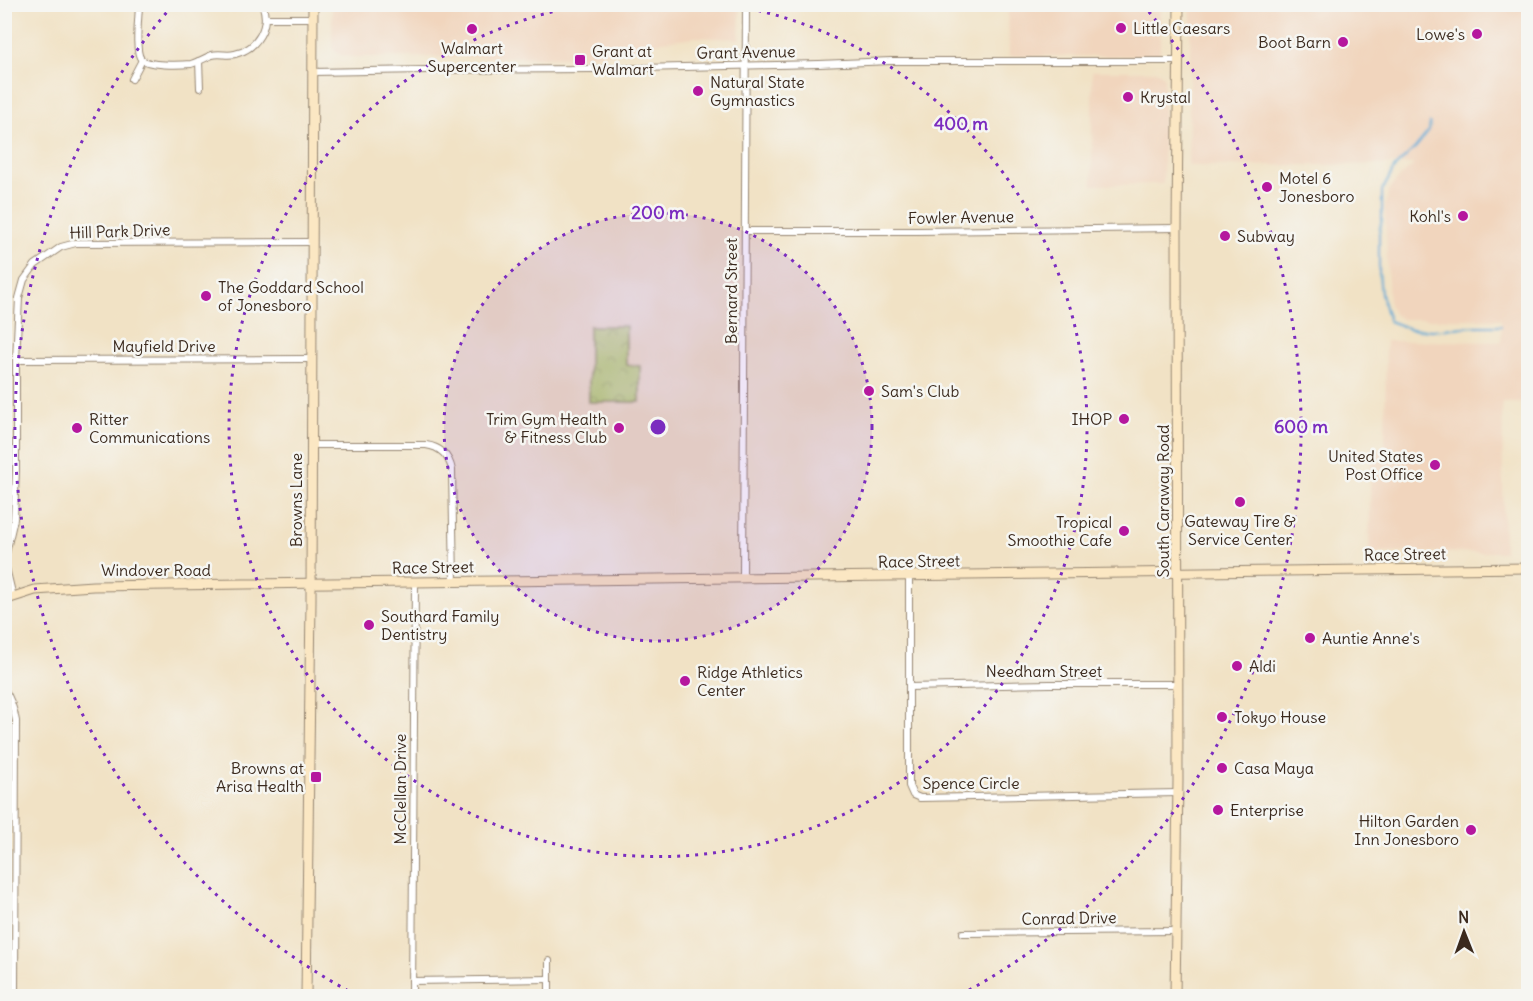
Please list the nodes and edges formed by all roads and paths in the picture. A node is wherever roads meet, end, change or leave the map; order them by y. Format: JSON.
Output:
{"nodes":[{"id":1,"x":139,"y":4,"type":"edge"},
{"id":2,"x":262,"y":4,"type":"edge"},
{"id":3,"x":313,"y":4,"type":"edge"},
{"id":4,"x":746,"y":4,"type":"edge"},
{"id":5,"x":1179,"y":4,"type":"edge"},
{"id":6,"x":265,"y":18,"type":"junction"},
{"id":7,"x":313,"y":18,"type":"junction"},
{"id":8,"x":142,"y":60,"type":"junction"},
{"id":9,"x":198,"y":61,"type":"junction"},
{"id":10,"x":1179,"y":61,"type":"junction"},
{"id":11,"x":745,"y":66,"type":"junction"},
{"id":12,"x":312,"y":72,"type":"junction"},
{"id":13,"x":132,"y":79,"type":"dead end"},
{"id":14,"x":200,"y":88,"type":"dead end"},
{"id":15,"x":1177,"y":228,"type":"junction"},
{"id":16,"x":745,"y":231,"type":"junction"},
{"id":17,"x":311,"y":242,"type":"junction"},
{"id":18,"x":311,"y":359,"type":"junction"},
{"id":19,"x":16,"y":360,"type":"junction"},
{"id":20,"x":311,"y":446,"type":"junction"},
{"id":21,"x":1528,"y":568,"type":"edge"},
{"id":22,"x":1179,"y":571,"type":"junction"},
{"id":23,"x":909,"y":576,"type":"junction"},
{"id":24,"x":743,"y":578,"type":"junction"},
{"id":25,"x":415,"y":582,"type":"junction"},
{"id":26,"x":454,"y":582,"type":"junction"},
{"id":27,"x":310,"y":584,"type":"junction"},
{"id":28,"x":9,"y":598,"type":"edge"},
{"id":29,"x":1178,"y":684,"type":"junction"},
{"id":30,"x":909,"y":687,"type":"junction"},
{"id":31,"x":4,"y":689,"type":"edge"},
{"id":32,"x":1178,"y":793,"type":"junction"},
{"id":33,"x":1176,"y":931,"type":"junction"},
{"id":34,"x":963,"y":933,"type":"dead end"},
{"id":35,"x":4,"y":953,"type":"edge"},
{"id":36,"x":15,"y":953,"type":"junction"},
{"id":37,"x":549,"y":961,"type":"dead end"},
{"id":38,"x":549,"y":979,"type":"junction"},
{"id":39,"x":412,"y":981,"type":"junction"},
{"id":40,"x":549,"y":995,"type":"edge"},
{"id":41,"x":15,"y":996,"type":"edge"},
{"id":42,"x":306,"y":996,"type":"edge"},
{"id":43,"x":412,"y":996,"type":"edge"},
{"id":44,"x":1175,"y":996,"type":"edge"}],
"edges":[{"from":1,"to":8,"type":"street"},
{"from":2,"to":6,"type":"street"},
{"from":3,"to":7,"type":"street","name":"Browns Lane"},
{"from":4,"to":11,"type":"street","name":"Bernard Street"},
{"from":5,"to":10,"type":"street","name":"South Caraway Road"},
{"from":6,"to":7,"type":"street"},
{"from":6,"to":9,"type":"street"},
{"from":7,"to":12,"type":"street","name":"Browns Lane"},
{"from":8,"to":9,"type":"street"},
{"from":8,"to":13,"type":"street"},
{"from":9,"to":14,"type":"street"},
{"from":10,"to":11,"type":"street","name":"Grant Avenue"},
{"from":10,"to":15,"type":"street","name":"South Caraway Road"},
{"from":11,"to":12,"type":"street","name":"Grant Avenue"},
{"from":11,"to":16,"type":"street","name":"Bernard Street"},
{"from":12,"to":17,"type":"street","name":"Browns Lane"},
{"from":15,"to":16,"type":"street","name":"Fowler Avenue"},
{"from":15,"to":22,"type":"street","name":"South Caraway Road"},
{"from":16,"to":24,"type":"street","name":"Bernard Street"},
{"from":17,"to":18,"type":"street","name":"Browns Lane"},
{"from":17,"to":19,"type":"street","name":"Hill Park Drive"},
{"from":18,"to":19,"type":"street","name":"Mayfield Drive"},
{"from":18,"to":20,"type":"street","name":"Browns Lane"},
{"from":19,"to":28,"type":"street","name":"Hill Park Drive"},
{"from":20,"to":26,"type":"street"},
{"from":20,"to":27,"type":"street","name":"Browns Lane"},
{"from":21,"to":22,"type":"street","name":"Race Street"},
{"from":22,"to":23,"type":"street","name":"Race Street"},
{"from":22,"to":29,"type":"street","name":"South Caraway Road"},
{"from":23,"to":24,"type":"street","name":"Race Street"},
{"from":23,"to":30,"type":"street","name":"Spence Circle"},
{"from":24,"to":26,"type":"street","name":"Race Street"},
{"from":25,"to":26,"type":"street","name":"Race Street"},
{"from":25,"to":27,"type":"street","name":"Race Street"},
{"from":25,"to":39,"type":"street","name":"McClellan Drive"},
{"from":27,"to":28,"type":"street","name":"Windover Road"},
{"from":27,"to":42,"type":"street","name":"Browns Lane"},
{"from":29,"to":30,"type":"street","name":"Needham Street"},
{"from":29,"to":32,"type":"street","name":"South Caraway Road"},
{"from":30,"to":32,"type":"street","name":"Spence Circle"},
{"from":31,"to":36,"type":"street"},
{"from":32,"to":33,"type":"street","name":"South Caraway Road"},
{"from":33,"to":34,"type":"street","name":"Conrad Drive"},
{"from":33,"to":44,"type":"street","name":"South Caraway Road"},
{"from":35,"to":36,"type":"street"},
{"from":36,"to":41,"type":"street"},
{"from":37,"to":38,"type":"street"},
{"from":38,"to":39,"type":"street"},
{"from":38,"to":40,"type":"street"},
{"from":39,"to":43,"type":"street","name":"McClellan Drive"}]}
